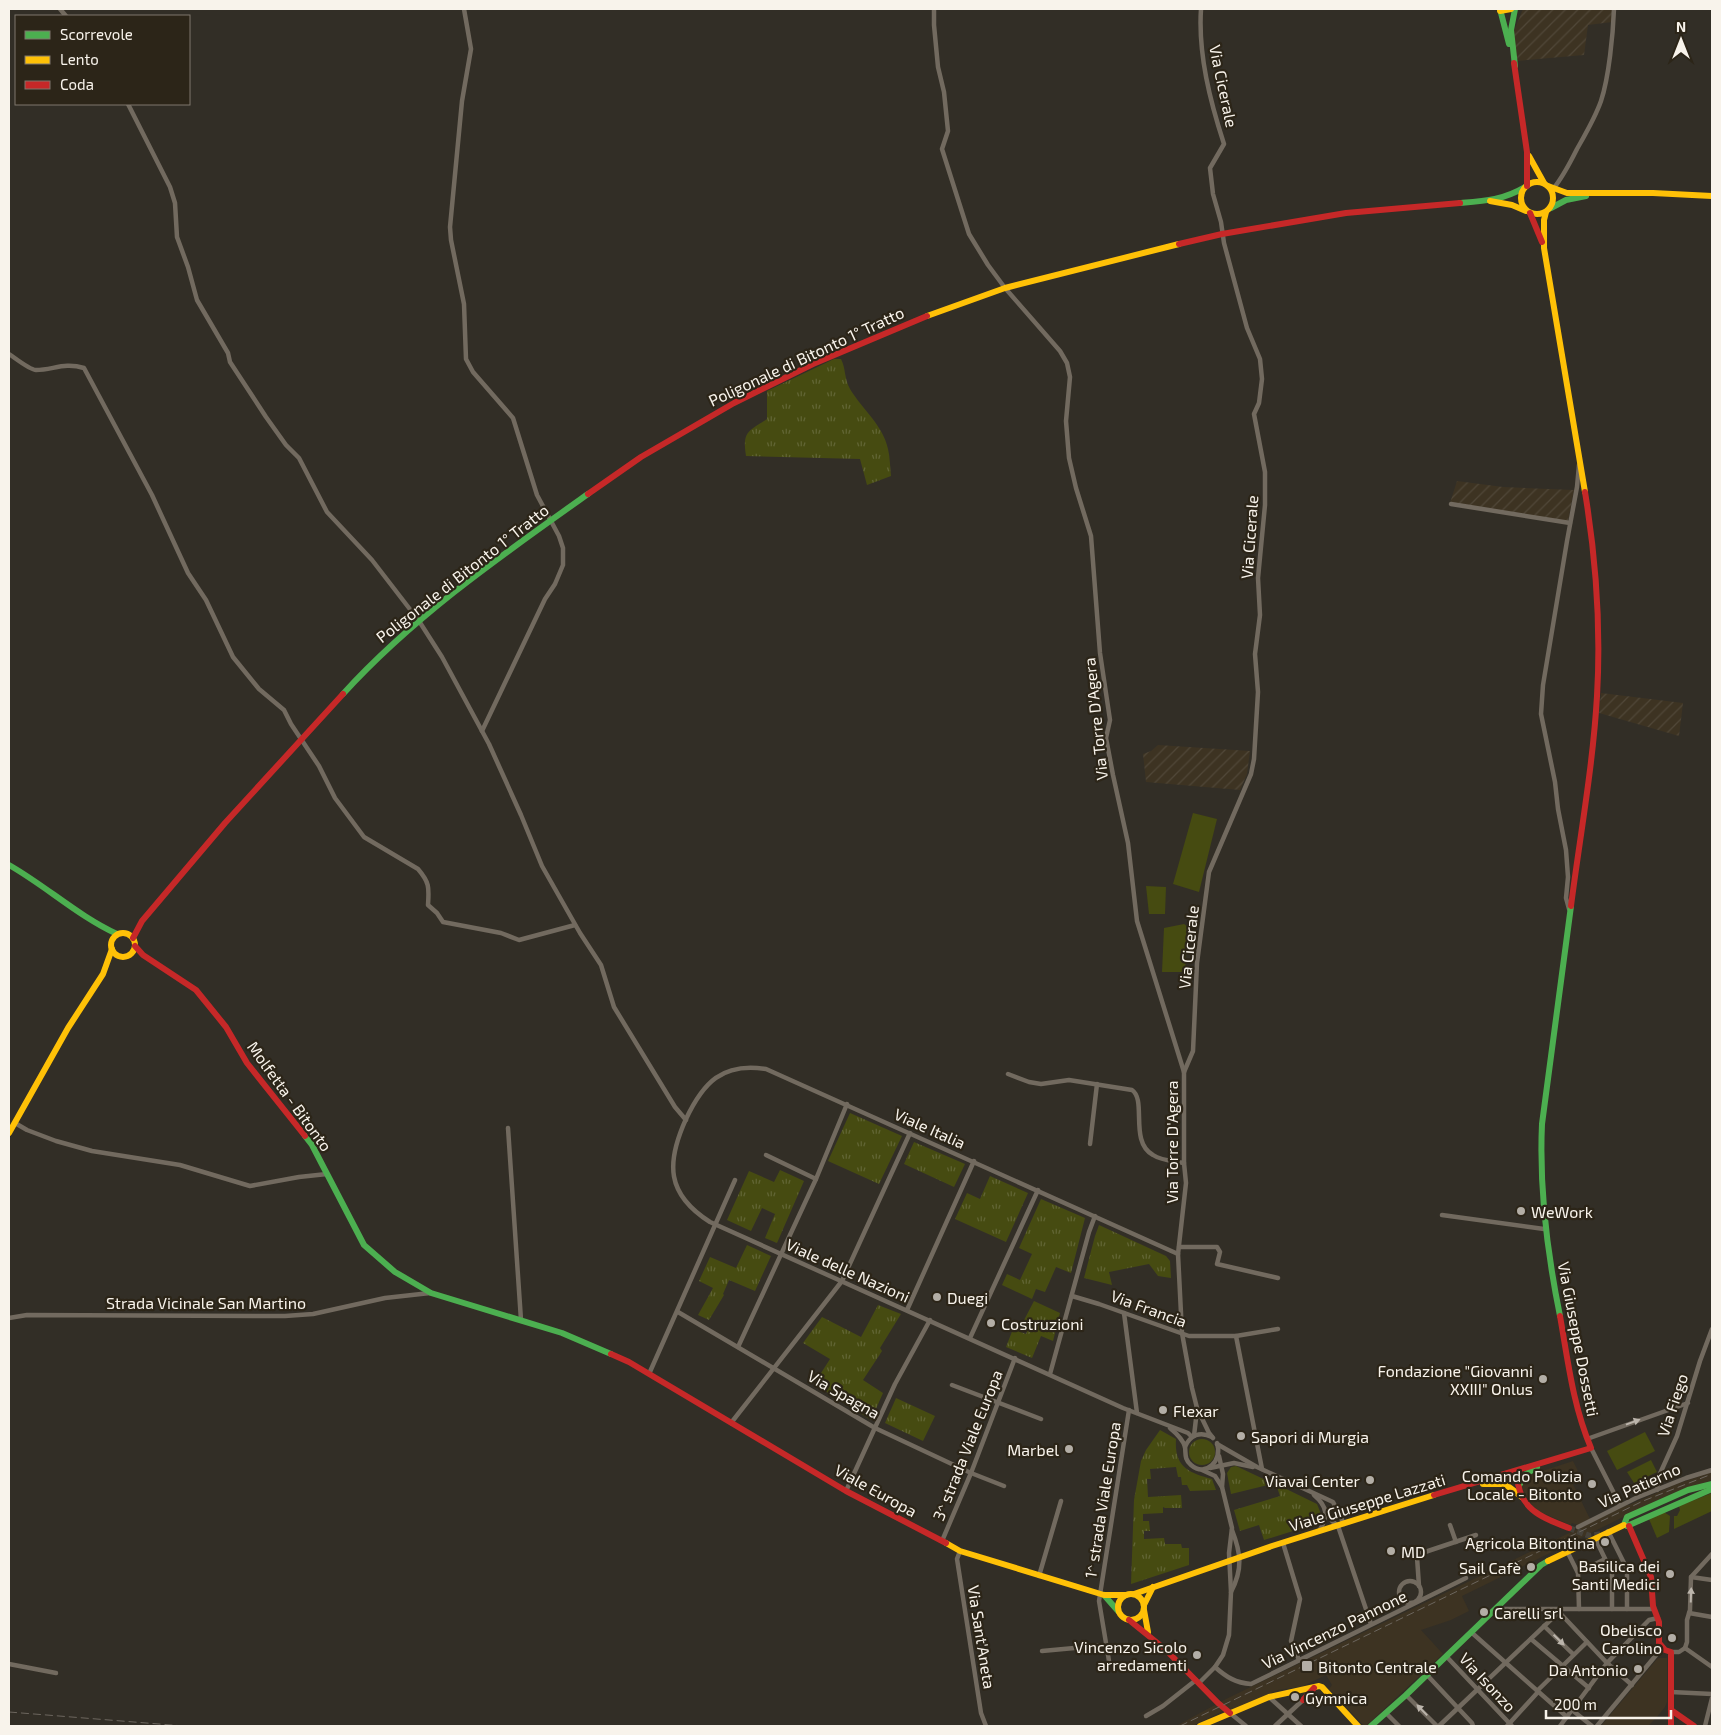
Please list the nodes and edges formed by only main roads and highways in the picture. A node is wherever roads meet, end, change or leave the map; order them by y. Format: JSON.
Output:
{"nodes":[{"id":1,"x":1511,"y":9,"type":"edge"},
{"id":2,"x":1515,"y":9,"type":"edge"},
{"id":3,"x":1500,"y":10,"type":"edge"},
{"id":4,"x":1515,"y":66,"type":"junction"},
{"id":5,"x":1527,"y":152,"type":"junction"},
{"id":6,"x":1526,"y":186,"type":"junction"},
{"id":7,"x":1548,"y":186,"type":"junction"},
{"id":8,"x":1597,"y":194,"type":"junction"},
{"id":9,"x":1712,"y":196,"type":"edge"},
{"id":10,"x":1484,"y":201,"type":"junction"},
{"id":11,"x":1548,"y":211,"type":"junction"},
{"id":12,"x":1529,"y":212,"type":"junction"},
{"id":13,"x":1544,"y":248,"type":"junction"},
{"id":14,"x":9,"y":865,"type":"edge"},
{"id":15,"x":142,"y":922,"type":"junction"},
{"id":16,"x":98,"y":924,"type":"junction"},
{"id":17,"x":127,"y":933,"type":"junction"},
{"id":18,"x":117,"y":934,"type":"junction"},
{"id":19,"x":133,"y":938,"type":"junction"},
{"id":20,"x":112,"y":942,"type":"junction"},
{"id":21,"x":135,"y":946,"type":"junction"},
{"id":22,"x":112,"y":949,"type":"junction"},
{"id":23,"x":128,"y":955,"type":"junction"},
{"id":24,"x":121,"y":956,"type":"junction"},
{"id":25,"x":156,"y":964,"type":"junction"},
{"id":26,"x":104,"y":971,"type":"junction"},
{"id":27,"x":9,"y":1133,"type":"edge"},
{"id":28,"x":521,"y":1320,"type":"joint"},
{"id":29,"x":1591,"y":1448,"type":"joint"},
{"id":30,"x":1542,"y":1463,"type":"junction"},
{"id":31,"x":1513,"y":1472,"type":"junction"},
{"id":32,"x":1712,"y":1484,"type":"edge"},
{"id":33,"x":1468,"y":1485,"type":"junction"},
{"id":34,"x":1519,"y":1486,"type":"junction"},
{"id":35,"x":1712,"y":1489,"type":"edge"},
{"id":36,"x":1693,"y":1493,"type":"junction"},
{"id":37,"x":1523,"y":1498,"type":"junction"},
{"id":38,"x":1628,"y":1524,"type":"junction"},
{"id":39,"x":1569,"y":1528,"type":"tunnel mouth"},
{"id":40,"x":1153,"y":1586,"type":"junction"},
{"id":41,"x":1102,"y":1594,"type":"junction"},
{"id":42,"x":1134,"y":1594,"type":"junction"},
{"id":43,"x":1126,"y":1595,"type":"junction"},
{"id":44,"x":1144,"y":1608,"type":"junction"},
{"id":45,"x":1120,"y":1613,"type":"junction"},
{"id":46,"x":1129,"y":1620,"type":"junction"},
{"id":47,"x":1148,"y":1632,"type":"junction"},
{"id":48,"x":1319,"y":1687,"type":"junction"},
{"id":49,"x":1302,"y":1690,"type":"junction"},
{"id":50,"x":1671,"y":1710,"type":"junction"},
{"id":51,"x":1230,"y":1714,"type":"junction"},
{"id":52,"x":1200,"y":1726,"type":"edge"},
{"id":53,"x":1358,"y":1726,"type":"edge"},
{"id":54,"x":1371,"y":1726,"type":"edge"},
{"id":55,"x":1671,"y":1726,"type":"edge"},
{"id":56,"x":1694,"y":1726,"type":"edge"}],
"edges":[{"from":1,"to":3,"type":"main road"},
{"from":2,"to":4,"type":"main road"},
{"from":3,"to":4,"type":"main road"},
{"from":4,"to":5,"type":"main road"},
{"from":5,"to":6,"type":"main road"},
{"from":5,"to":7,"type":"main road"},
{"from":6,"to":7,"type":"main road"},
{"from":6,"to":10,"type":"main road"},
{"from":6,"to":12,"type":"main road"},
{"from":7,"to":8,"type":"main road"},
{"from":7,"to":11,"type":"main road"},
{"from":8,"to":9,"type":"main road"},
{"from":8,"to":11,"type":"main road"},
{"from":10,"to":12,"type":"main road"},
{"from":10,"to":15,"type":"main road","name":"Poligonale di Bitonto 1° Tratto"},
{"from":11,"to":12,"type":"main road"},
{"from":11,"to":13,"type":"main road"},
{"from":12,"to":13,"type":"main road"},
{"from":13,"to":29,"type":"main road","name":"Via Giuseppe Dossetti"},
{"from":14,"to":16,"type":"main road"},
{"from":15,"to":17,"type":"main road"},
{"from":15,"to":19,"type":"main road"},
{"from":16,"to":18,"type":"main road"},
{"from":16,"to":20,"type":"main road"},
{"from":17,"to":18,"type":"main road"},
{"from":17,"to":19,"type":"main road"},
{"from":18,"to":20,"type":"main road"},
{"from":19,"to":21,"type":"main road"},
{"from":20,"to":22,"type":"main road"},
{"from":21,"to":23,"type":"main road"},
{"from":21,"to":25,"type":"main road","name":"Molfetta - Bitonto"},
{"from":22,"to":24,"type":"main road"},
{"from":22,"to":26,"type":"main road"},
{"from":23,"to":24,"type":"main road"},
{"from":23,"to":25,"type":"main road","name":"Molfetta - Bitonto"},
{"from":24,"to":26,"type":"main road"},
{"from":25,"to":28,"type":"main road","name":"Molfetta - Bitonto"},
{"from":26,"to":27,"type":"main road"},
{"from":28,"to":41,"type":"main road","name":"Viale Europa"},
{"from":29,"to":30,"type":"main road","name":"Viale Giuseppe Lazzati"},
{"from":30,"to":31,"type":"main road","name":"Viale Giuseppe Lazzati"},
{"from":30,"to":34,"type":"main road"},
{"from":31,"to":33,"type":"main road","name":"Viale Giuseppe Lazzati"},
{"from":31,"to":34,"type":"main road"},
{"from":31,"to":37,"type":"main road"},
{"from":32,"to":36,"type":"main road"},
{"from":32,"to":38,"type":"main road"},
{"from":33,"to":37,"type":"main road"},
{"from":33,"to":40,"type":"main road","name":"Viale Giuseppe Lazzati"},
{"from":34,"to":37,"type":"main road"},
{"from":35,"to":36,"type":"main road"},
{"from":35,"to":38,"type":"main road"},
{"from":36,"to":38,"type":"main road"},
{"from":37,"to":39,"type":"main road"},
{"from":38,"to":50,"type":"main road"},
{"from":38,"to":54,"type":"main road"},
{"from":40,"to":42,"type":"main road","name":"Viale Giuseppe Lazzati"},
{"from":40,"to":44,"type":"main road"},
{"from":41,"to":43,"type":"main road","name":"Viale Europa"},
{"from":41,"to":45,"type":"main road"},
{"from":42,"to":43,"type":"main road"},
{"from":42,"to":44,"type":"main road"},
{"from":43,"to":45,"type":"main road"},
{"from":44,"to":46,"type":"main road"},
{"from":44,"to":47,"type":"main road"},
{"from":45,"to":46,"type":"main road"},
{"from":46,"to":47,"type":"main road"},
{"from":47,"to":51,"type":"main road"},
{"from":48,"to":49,"type":"main road"},
{"from":48,"to":49,"type":"main road"},
{"from":48,"to":53,"type":"main road"},
{"from":49,"to":51,"type":"main road"},
{"from":50,"to":55,"type":"main road"},
{"from":50,"to":56,"type":"main road"},
{"from":51,"to":52,"type":"main road"}]}
